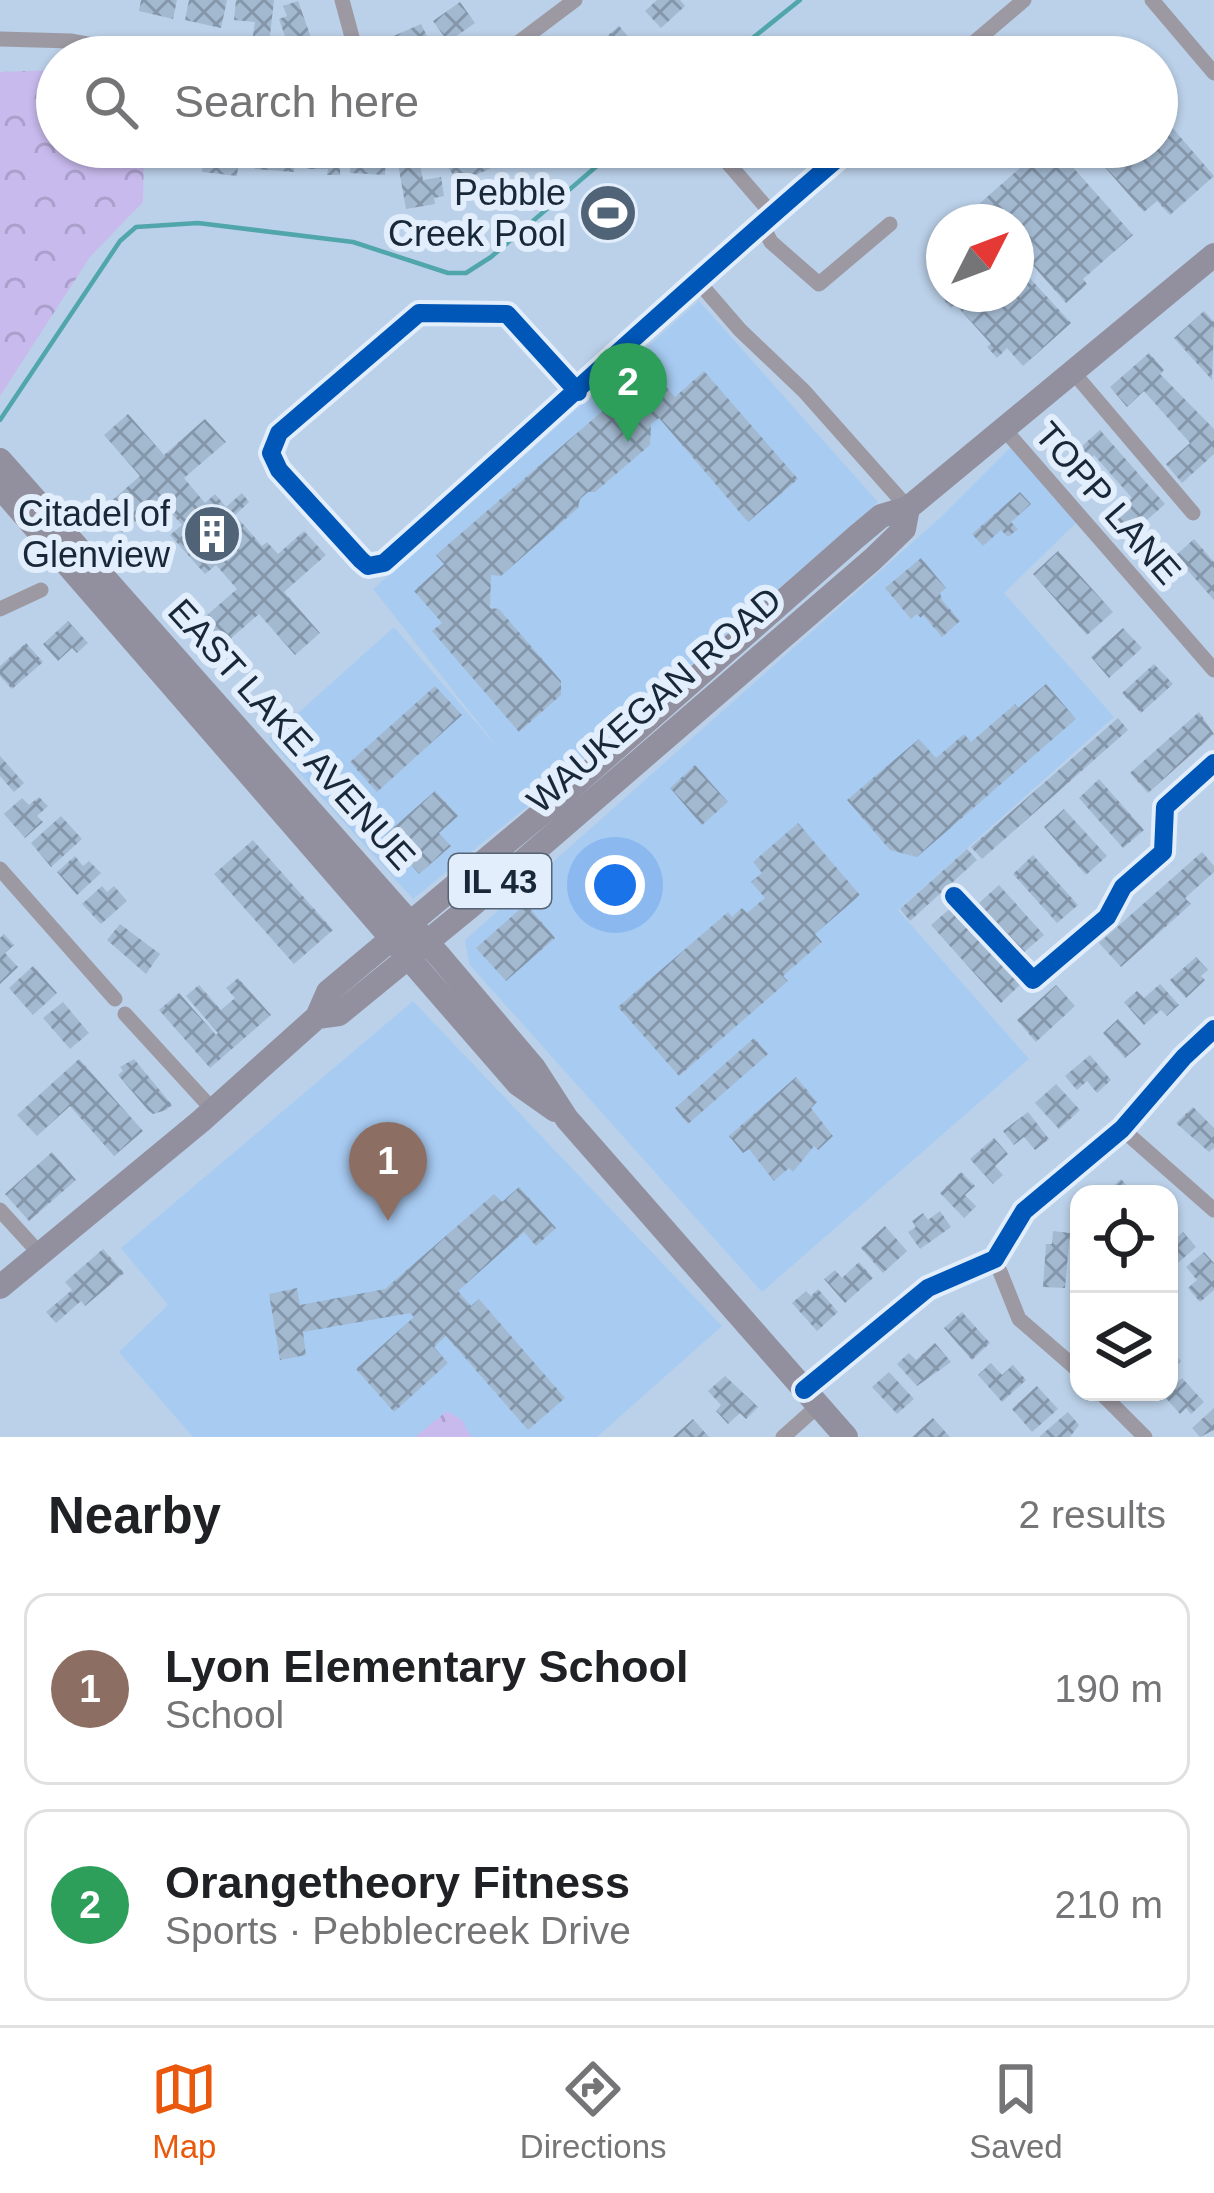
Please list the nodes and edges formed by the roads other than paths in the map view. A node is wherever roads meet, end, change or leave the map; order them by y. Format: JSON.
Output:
{"nodes":[{"id":1,"x":342,"y":0,"type":"edge"},
{"id":2,"x":575,"y":0,"type":"edge"},
{"id":3,"x":1024,"y":0,"type":"edge"},
{"id":4,"x":1152,"y":0,"type":"edge"},
{"id":5,"x":352,"y":36,"type":"edge"},
{"id":6,"x":527,"y":36,"type":"edge"},
{"id":7,"x":982,"y":36,"type":"edge"},
{"id":8,"x":0,"y":39,"type":"edge"},
{"id":9,"x":36,"y":40,"type":"edge"},
{"id":10,"x":1214,"y":73,"type":"edge"},
{"id":11,"x":729,"y":168,"type":"edge"},
{"id":12,"x":826,"y":168,"type":"edge"},
{"id":13,"x":766,"y":219,"type":"junction"},
{"id":14,"x":890,"y":224,"type":"dead end"},
{"id":15,"x":1214,"y":255,"type":"edge"},
{"id":16,"x":696,"y":279,"type":"junction"},
{"id":17,"x":1073,"y":372,"type":"junction"},
{"id":18,"x":578,"y":392,"type":"junction"},
{"id":19,"x":1004,"y":429,"type":"junction"},
{"id":20,"x":0,"y":460,"type":"edge"},
{"id":21,"x":0,"y":487,"type":"edge"},
{"id":22,"x":908,"y":508,"type":"junction"},
{"id":23,"x":1193,"y":513,"type":"dead end"},
{"id":24,"x":41,"y":590,"type":"dead end"},
{"id":25,"x":0,"y":609,"type":"edge"},
{"id":26,"x":1214,"y":670,"type":"edge"},
{"id":27,"x":1214,"y":763,"type":"edge"},
{"id":28,"x":0,"y":869,"type":"edge"},
{"id":29,"x":350,"y":891,"type":"junction"},
{"id":30,"x":383,"y":891,"type":"junction"},
{"id":31,"x":463,"y":896,"type":"junction"},
{"id":32,"x":953,"y":896,"type":"dead end"},
{"id":33,"x":409,"y":940,"type":"junction"},
{"id":34,"x":359,"y":982,"type":"junction"},
{"id":35,"x":461,"y":982,"type":"junction"},
{"id":36,"x":435,"y":990,"type":"junction"},
{"id":37,"x":1214,"y":1029,"type":"edge"},
{"id":38,"x":213,"y":1110,"type":"junction"},
{"id":39,"x":567,"y":1119,"type":"junction"},
{"id":40,"x":1122,"y":1129,"type":"junction"},
{"id":41,"x":0,"y":1210,"type":"edge"},
{"id":42,"x":1214,"y":1210,"type":"edge"},
{"id":43,"x":40,"y":1254,"type":"junction"},
{"id":44,"x":995,"y":1258,"type":"junction"},
{"id":45,"x":0,"y":1287,"type":"edge"},
{"id":46,"x":1070,"y":1362,"type":"edge"},
{"id":47,"x":811,"y":1398,"type":"junction"},
{"id":48,"x":1109,"y":1401,"type":"edge"},
{"id":49,"x":783,"y":1437,"type":"edge"},
{"id":50,"x":846,"y":1437,"type":"edge"},
{"id":51,"x":1145,"y":1437,"type":"edge"}],
"edges":[{"from":1,"to":5,"type":"street"},
{"from":2,"to":6,"type":"street"},
{"from":3,"to":7,"type":"street"},
{"from":4,"to":10,"type":"street"},
{"from":8,"to":9,"type":"street"},
{"from":11,"to":13,"type":"street"},
{"from":12,"to":13,"type":"street"},
{"from":13,"to":14,"type":"street"},
{"from":13,"to":16,"type":"street"},
{"from":15,"to":17,"type":"main road","name":"WAUKEGAN ROAD","number":"IL 43"},
{"from":16,"to":18,"type":"street"},
{"from":16,"to":22,"type":"street"},
{"from":17,"to":19,"type":"main road","name":"WAUKEGAN ROAD","number":"IL 43"},
{"from":17,"to":23,"type":"street"},
{"from":18,"to":18,"type":"street"},
{"from":19,"to":22,"type":"main road","name":"WAUKEGAN ROAD","number":"IL 43"},
{"from":19,"to":26,"type":"street","name":"TOPP LANE"},
{"from":20,"to":30,"type":"main road","name":"EAST LAKE AVENUE"},
{"from":21,"to":29,"type":"main road","name":"EAST LAKE AVENUE"},
{"from":22,"to":31,"type":"main road","name":"WAUKEGAN ROAD","number":"IL 43"},
{"from":24,"to":25,"type":"street"},
{"from":27,"to":32,"type":"street"},
{"from":28,"to":38,"type":"street"},
{"from":29,"to":33,"type":"main road","name":"EAST LAKE AVENUE"},
{"from":29,"to":34,"type":"main road"},
{"from":30,"to":31,"type":"main road"},
{"from":30,"to":33,"type":"main road","name":"EAST LAKE AVENUE"},
{"from":31,"to":33,"type":"main road","name":"WAUKEGAN ROAD","number":"IL 43"},
{"from":31,"to":35,"type":"main road"},
{"from":33,"to":34,"type":"main road","name":"WAUKEGAN ROAD","number":"IL 43"},
{"from":33,"to":35,"type":"main road","name":"EAST LAKE AVENUE"},
{"from":33,"to":36,"type":"main road","name":"EAST LAKE AVENUE"},
{"from":34,"to":36,"type":"main road"},
{"from":34,"to":38,"type":"main road","name":"WAUKEGAN ROAD","number":"IL 43"},
{"from":35,"to":39,"type":"main road","name":"EAST LAKE AVENUE"},
{"from":36,"to":39,"type":"main road","name":"EAST LAKE AVENUE"},
{"from":37,"to":40,"type":"street"},
{"from":38,"to":43,"type":"main road","name":"WAUKEGAN ROAD","number":"IL 43"},
{"from":39,"to":47,"type":"main road","name":"EAST LAKE AVENUE"},
{"from":40,"to":42,"type":"street"},
{"from":40,"to":44,"type":"street"},
{"from":41,"to":43,"type":"street"},
{"from":43,"to":45,"type":"main road","name":"WAUKEGAN ROAD","number":"IL 43"},
{"from":44,"to":46,"type":"street"},
{"from":44,"to":47,"type":"street"},
{"from":47,"to":49,"type":"street"},
{"from":47,"to":50,"type":"main road","name":"EAST LAKE AVENUE"},
{"from":48,"to":51,"type":"street"}]}
